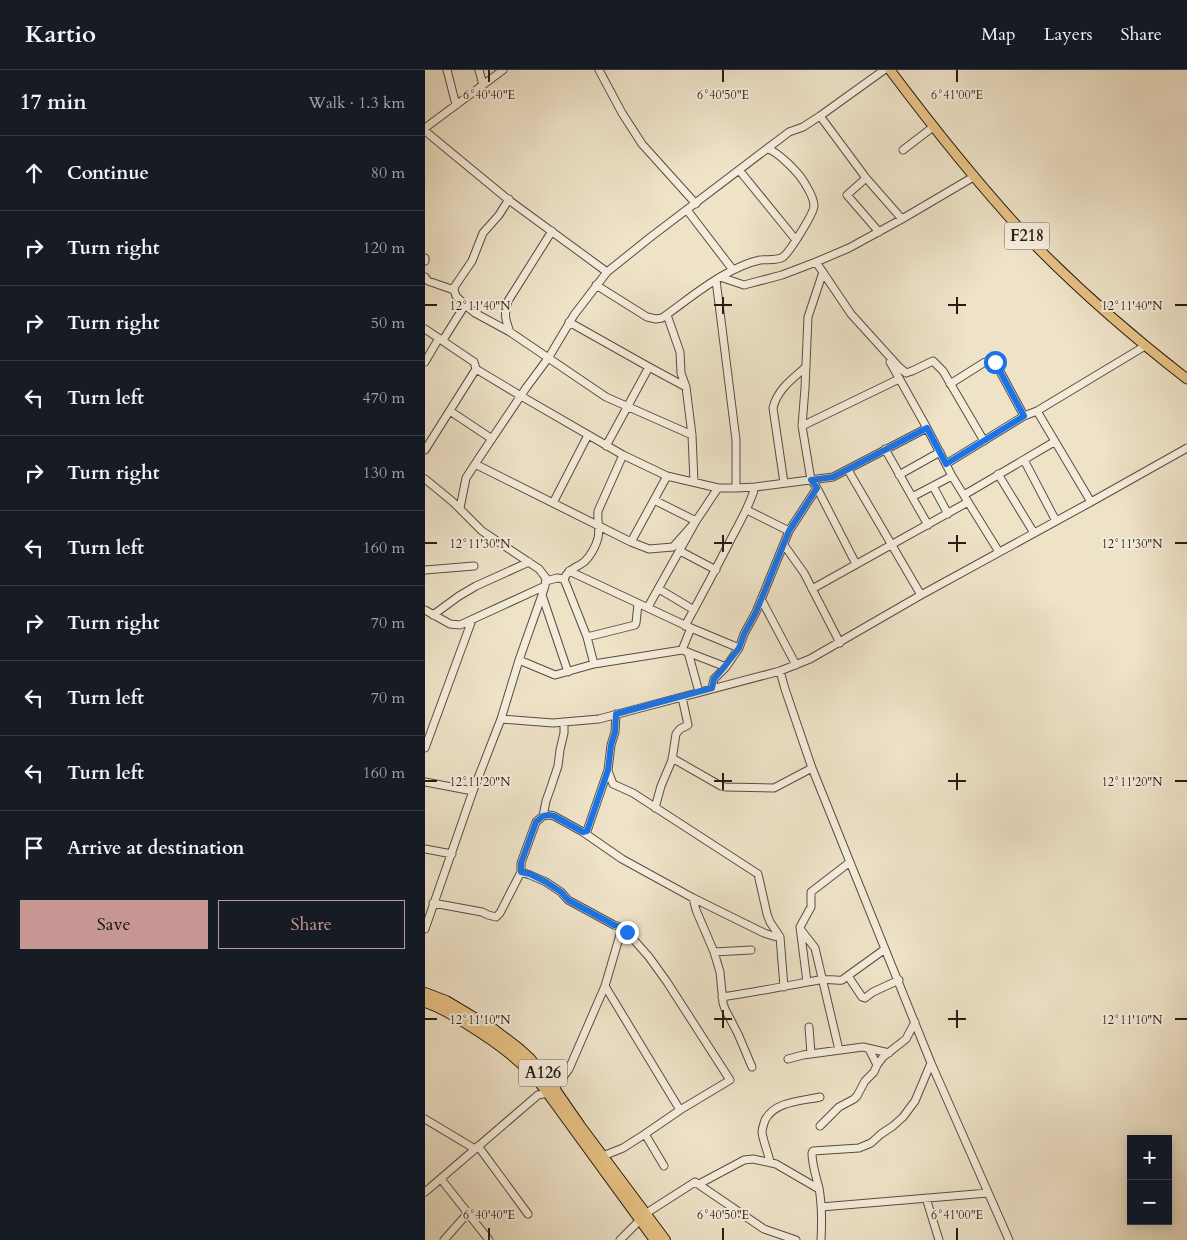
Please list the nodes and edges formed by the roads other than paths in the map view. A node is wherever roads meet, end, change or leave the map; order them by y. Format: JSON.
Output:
{"nodes":[{"id":1,"x":447,"y":70,"type":"edge"},
{"id":2,"x":479,"y":70,"type":"edge"},
{"id":3,"x":503,"y":70,"type":"edge"},
{"id":4,"x":599,"y":70,"type":"edge"},
{"id":5,"x":884,"y":70,"type":"edge"},
{"id":6,"x":890,"y":70,"type":"edge"},
{"id":7,"x":483,"y":85,"type":"junction"},
{"id":8,"x":456,"y":105,"type":"junction"},
{"id":9,"x":821,"y":116,"type":"junction"},
{"id":10,"x":933,"y":127,"type":"junction"},
{"id":11,"x":425,"y":129,"type":"edge"},
{"id":12,"x":768,"y":149,"type":"junction"},
{"id":13,"x":903,"y":150,"type":"dead end"},
{"id":14,"x":739,"y":170,"type":"junction"},
{"id":15,"x":975,"y":176,"type":"junction"},
{"id":16,"x":866,"y":178,"type":"junction"},
{"id":17,"x":509,"y":199,"type":"junction"},
{"id":18,"x":696,"y":204,"type":"junction"},
{"id":19,"x":687,"y":210,"type":"junction"},
{"id":20,"x":901,"y":219,"type":"junction"},
{"id":21,"x":552,"y":231,"type":"junction"},
{"id":22,"x":879,"y":232,"type":"junction"},
{"id":23,"x":796,"y":240,"type":"junction"},
{"id":24,"x":816,"y":262,"type":"junction"},
{"id":25,"x":733,"y":270,"type":"junction"},
{"id":26,"x":607,"y":272,"type":"junction"},
{"id":27,"x":823,"y":272,"type":"junction"},
{"id":28,"x":425,"y":277,"type":"edge"},
{"id":29,"x":718,"y":278,"type":"junction"},
{"id":30,"x":596,"y":285,"type":"junction"},
{"id":31,"x":454,"y":290,"type":"junction"},
{"id":32,"x":465,"y":305,"type":"junction"},
{"id":33,"x":667,"y":315,"type":"junction"},
{"id":34,"x":569,"y":322,"type":"junction"},
{"id":35,"x":425,"y":329,"type":"edge"},
{"id":36,"x":510,"y":332,"type":"junction"},
{"id":37,"x":441,"y":339,"type":"junction"},
{"id":38,"x":1145,"y":346,"type":"junction"},
{"id":39,"x":886,"y":354,"type":"junction"},
{"id":40,"x":549,"y":357,"type":"junction"},
{"id":41,"x":425,"y":362,"type":"edge"},
{"id":42,"x":649,"y":367,"type":"junction"},
{"id":43,"x":806,"y":367,"type":"junction"},
{"id":44,"x":477,"y":369,"type":"junction"},
{"id":45,"x":899,"y":379,"type":"junction"},
{"id":46,"x":1187,"y":380,"type":"edge"},
{"id":47,"x":950,"y":384,"type":"junction"},
{"id":48,"x":686,"y":386,"type":"junction"},
{"id":49,"x":521,"y":396,"type":"junction"},
{"id":50,"x":627,"y":406,"type":"junction"},
{"id":51,"x":450,"y":411,"type":"junction"},
{"id":52,"x":1037,"y":411,"type":"junction"},
{"id":53,"x":1024,"y":416,"type":"junction"},
{"id":54,"x":802,"y":426,"type":"junction"},
{"id":55,"x":927,"y":428,"type":"junction"},
{"id":56,"x":588,"y":435,"type":"junction"},
{"id":57,"x":692,"y":435,"type":"junction"},
{"id":58,"x":492,"y":438,"type":"junction"},
{"id":59,"x":984,"y":441,"type":"junction"},
{"id":60,"x":1054,"y":442,"type":"junction"},
{"id":61,"x":606,"y":446,"type":"junction"},
{"id":62,"x":1187,"y":448,"type":"edge"},
{"id":63,"x":885,"y":449,"type":"junction"},
{"id":64,"x":425,"y":450,"type":"edge"},
{"id":65,"x":940,"y":452,"type":"junction"},
{"id":66,"x":623,"y":455,"type":"junction"},
{"id":67,"x":1024,"y":460,"type":"junction"},
{"id":68,"x":475,"y":464,"type":"junction"},
{"id":69,"x":946,"y":464,"type":"junction"},
{"id":70,"x":848,"y":470,"type":"junction"},
{"id":71,"x":999,"y":474,"type":"junction"},
{"id":72,"x":899,"y":475,"type":"junction"},
{"id":73,"x":667,"y":476,"type":"junction"},
{"id":74,"x":953,"y":476,"type":"junction"},
{"id":75,"x":811,"y":480,"type":"junction"},
{"id":76,"x":426,"y":482,"type":"edge"},
{"id":77,"x":694,"y":482,"type":"junction"},
{"id":78,"x":784,"y":483,"type":"junction"},
{"id":79,"x":933,"y":486,"type":"junction"},
{"id":80,"x":755,"y":487,"type":"junction"},
{"id":81,"x":718,"y":488,"type":"junction"},
{"id":82,"x":737,"y":488,"type":"junction"},
{"id":83,"x":817,"y":488,"type":"junction"},
{"id":84,"x":912,"y":497,"type":"junction"},
{"id":85,"x":966,"y":499,"type":"junction"},
{"id":86,"x":654,"y":500,"type":"junction"},
{"id":87,"x":1091,"y":502,"type":"junction"},
{"id":88,"x":553,"y":503,"type":"junction"},
{"id":89,"x":460,"y":508,"type":"junction"},
{"id":90,"x":747,"y":510,"type":"junction"},
{"id":91,"x":948,"y":514,"type":"junction"},
{"id":92,"x":696,"y":521,"type":"junction"},
{"id":93,"x":1056,"y":521,"type":"junction"},
{"id":94,"x":928,"y":525,"type":"junction"},
{"id":95,"x":598,"y":526,"type":"junction"},
{"id":96,"x":789,"y":531,"type":"junction"},
{"id":97,"x":1034,"y":533,"type":"junction"},
{"id":98,"x":631,"y":542,"type":"junction"},
{"id":99,"x":891,"y":544,"type":"junction"},
{"id":100,"x":784,"y":545,"type":"junction"},
{"id":101,"x":680,"y":551,"type":"junction"},
{"id":102,"x":999,"y":552,"type":"junction"},
{"id":103,"x":529,"y":562,"type":"junction"},
{"id":104,"x":856,"y":564,"type":"junction"},
{"id":105,"x":474,"y":566,"type":"dead end"},
{"id":106,"x":425,"y":570,"type":"edge"},
{"id":107,"x":569,"y":570,"type":"junction"},
{"id":108,"x":716,"y":570,"type":"junction"},
{"id":109,"x":564,"y":579,"type":"junction"},
{"id":110,"x":545,"y":584,"type":"junction"},
{"id":111,"x":659,"y":589,"type":"junction"},
{"id":112,"x":812,"y":589,"type":"junction"},
{"id":113,"x":543,"y":595,"type":"junction"},
{"id":114,"x":921,"y":595,"type":"junction"},
{"id":115,"x":761,"y":599,"type":"junction"},
{"id":116,"x":638,"y":604,"type":"junction"},
{"id":117,"x":648,"y":607,"type":"junction"},
{"id":118,"x":425,"y":610,"type":"edge"},
{"id":119,"x":694,"y":610,"type":"junction"},
{"id":120,"x":433,"y":615,"type":"junction"},
{"id":121,"x":473,"y":620,"type":"junction"},
{"id":122,"x":688,"y":627,"type":"junction"},
{"id":123,"x":587,"y":637,"type":"junction"},
{"id":124,"x":840,"y":643,"type":"junction"},
{"id":125,"x":739,"y":648,"type":"junction"},
{"id":126,"x":685,"y":651,"type":"junction"},
{"id":127,"x":519,"y":660,"type":"junction"},
{"id":128,"x":594,"y":664,"type":"junction"},
{"id":129,"x":795,"y":665,"type":"junction"},
{"id":130,"x":725,"y":666,"type":"junction"},
{"id":131,"x":780,"y":671,"type":"junction"},
{"id":132,"x":568,"y":672,"type":"junction"},
{"id":133,"x":712,"y":688,"type":"junction"},
{"id":134,"x":699,"y":692,"type":"junction"},
{"id":135,"x":682,"y":697,"type":"junction"},
{"id":136,"x":616,"y":714,"type":"junction"},
{"id":137,"x":501,"y":719,"type":"junction"},
{"id":138,"x":564,"y":722,"type":"junction"},
{"id":139,"x":427,"y":739,"type":"edge"},
{"id":140,"x":425,"y":748,"type":"edge"},
{"id":141,"x":672,"y":758,"type":"junction"},
{"id":142,"x":812,"y":768,"type":"junction"},
{"id":143,"x":608,"y":770,"type":"junction"},
{"id":144,"x":425,"y":782,"type":"edge"},
{"id":145,"x":473,"y":791,"type":"junction"},
{"id":146,"x":655,"y":808,"type":"junction"},
{"id":147,"x":543,"y":816,"type":"junction"},
{"id":148,"x":583,"y":832,"type":"junction"},
{"id":149,"x":425,"y":849,"type":"edge"},
{"id":150,"x":452,"y":854,"type":"junction"},
{"id":151,"x":850,"y":862,"type":"junction"},
{"id":152,"x":521,"y":872,"type":"junction"},
{"id":153,"x":693,"y":898,"type":"junction"},
{"id":154,"x":433,"y":904,"type":"junction"},
{"id":155,"x":622,"y":928,"type":"junction"},
{"id":156,"x":425,"y":929,"type":"edge"},
{"id":157,"x":801,"y":930,"type":"junction"},
{"id":158,"x":776,"y":934,"type":"junction"},
{"id":159,"x":885,"y":949,"type":"junction"},
{"id":160,"x":751,"y":950,"type":"dead end"},
{"id":161,"x":714,"y":952,"type":"junction"},
{"id":162,"x":848,"y":976,"type":"junction"},
{"id":163,"x":822,"y":979,"type":"junction"},
{"id":164,"x":899,"y":980,"type":"junction"},
{"id":165,"x":807,"y":982,"type":"junction"},
{"id":166,"x":605,"y":986,"type":"junction"},
{"id":167,"x":784,"y":987,"type":"junction"},
{"id":168,"x":425,"y":992,"type":"edge"},
{"id":169,"x":722,"y":997,"type":"junction"},
{"id":170,"x":425,"y":1002,"type":"edge"},
{"id":171,"x":915,"y":1022,"type":"junction"},
{"id":172,"x":809,"y":1027,"type":"dead end"},
{"id":173,"x":869,"y":1049,"type":"junction"},
{"id":174,"x":839,"y":1050,"type":"junction"},
{"id":175,"x":889,"y":1053,"type":"junction"},
{"id":176,"x":811,"y":1054,"type":"junction"},
{"id":177,"x":788,"y":1059,"type":"dead end"},
{"id":178,"x":931,"y":1063,"type":"junction"},
{"id":179,"x":877,"y":1065,"type":"junction"},
{"id":180,"x":752,"y":1066,"type":"dead end"},
{"id":181,"x":545,"y":1082,"type":"junction"},
{"id":182,"x":547,"y":1092,"type":"junction"},
{"id":183,"x":821,"y":1097,"type":"dead end"},
{"id":184,"x":680,"y":1110,"type":"junction"},
{"id":185,"x":425,"y":1119,"type":"edge"},
{"id":186,"x":820,"y":1126,"type":"dead end"},
{"id":187,"x":645,"y":1134,"type":"junction"},
{"id":188,"x":477,"y":1148,"type":"junction"},
{"id":189,"x":603,"y":1156,"type":"junction"},
{"id":190,"x":770,"y":1162,"type":"junction"},
{"id":191,"x":664,"y":1166,"type":"dead end"},
{"id":192,"x":441,"y":1178,"type":"junction"},
{"id":193,"x":699,"y":1184,"type":"junction"},
{"id":194,"x":819,"y":1189,"type":"junction"},
{"id":195,"x":425,"y":1192,"type":"edge"},
{"id":196,"x":988,"y":1193,"type":"junction"},
{"id":197,"x":627,"y":1195,"type":"junction"},
{"id":198,"x":926,"y":1198,"type":"junction"},
{"id":199,"x":821,"y":1207,"type":"junction"},
{"id":200,"x":468,"y":1213,"type":"junction"},
{"id":201,"x":528,"y":1214,"type":"dead end"},
{"id":202,"x":643,"y":1217,"type":"junction"},
{"id":203,"x":444,"y":1240,"type":"edge"},
{"id":204,"x":489,"y":1240,"type":"edge"},
{"id":205,"x":620,"y":1240,"type":"edge"},
{"id":206,"x":655,"y":1240,"type":"edge"},
{"id":207,"x":665,"y":1240,"type":"edge"},
{"id":208,"x":796,"y":1240,"type":"edge"},
{"id":209,"x":821,"y":1240,"type":"edge"},
{"id":210,"x":939,"y":1240,"type":"edge"},
{"id":211,"x":1009,"y":1240,"type":"edge"}],
"edges":[{"from":1,"to":8,"type":"street"},
{"from":2,"to":7,"type":"street"},
{"from":3,"to":7,"type":"street"},
{"from":4,"to":18,"type":"street"},
{"from":5,"to":9,"type":"street"},
{"from":6,"to":10,"type":"main road","number":"F218"},
{"from":7,"to":8,"type":"street"},
{"from":8,"to":11,"type":"street"},
{"from":9,"to":12,"type":"street"},
{"from":9,"to":16,"type":"street"},
{"from":10,"to":13,"type":"street"},
{"from":10,"to":15,"type":"main road","number":"F218"},
{"from":11,"to":17,"type":"street"},
{"from":12,"to":14,"type":"street"},
{"from":12,"to":23,"type":"street"},
{"from":14,"to":18,"type":"street"},
{"from":14,"to":23,"type":"street"},
{"from":15,"to":20,"type":"street"},
{"from":15,"to":38,"type":"main road","number":"F218"},
{"from":16,"to":20,"type":"street"},
{"from":16,"to":22,"type":"street"},
{"from":17,"to":21,"type":"street"},
{"from":17,"to":31,"type":"street"},
{"from":18,"to":19,"type":"street"},
{"from":19,"to":25,"type":"street"},
{"from":19,"to":26,"type":"street"},
{"from":20,"to":22,"type":"street"},
{"from":21,"to":26,"type":"street"},
{"from":21,"to":36,"type":"street"},
{"from":22,"to":24,"type":"street"},
{"from":23,"to":25,"type":"street"},
{"from":24,"to":27,"type":"street"},
{"from":24,"to":29,"type":"street"},
{"from":25,"to":29,"type":"street"},
{"from":26,"to":30,"type":"street"},
{"from":27,"to":39,"type":"street"},
{"from":27,"to":43,"type":"street"},
{"from":28,"to":31,"type":"street"},
{"from":29,"to":33,"type":"street"},
{"from":29,"to":82,"type":"street"},
{"from":30,"to":33,"type":"street"},
{"from":30,"to":34,"type":"street"},
{"from":31,"to":32,"type":"street"},
{"from":32,"to":36,"type":"street"},
{"from":32,"to":37,"type":"street"},
{"from":33,"to":48,"type":"street"},
{"from":34,"to":40,"type":"street"},
{"from":34,"to":42,"type":"street"},
{"from":35,"to":37,"type":"street"},
{"from":36,"to":40,"type":"street"},
{"from":37,"to":41,"type":"street"},
{"from":37,"to":44,"type":"street"},
{"from":38,"to":46,"type":"main road","number":"F218"},
{"from":38,"to":52,"type":"street"},
{"from":39,"to":45,"type":"street"},
{"from":39,"to":47,"type":"street"},
{"from":40,"to":49,"type":"street"},
{"from":40,"to":50,"type":"street"},
{"from":42,"to":48,"type":"street"},
{"from":42,"to":50,"type":"street"},
{"from":43,"to":54,"type":"street"},
{"from":43,"to":78,"type":"street"},
{"from":44,"to":49,"type":"street"},
{"from":44,"to":51,"type":"street"},
{"from":45,"to":54,"type":"street"},
{"from":45,"to":55,"type":"street"},
{"from":47,"to":53,"type":"street"},
{"from":47,"to":59,"type":"street"},
{"from":48,"to":57,"type":"street"},
{"from":49,"to":56,"type":"street"},
{"from":49,"to":58,"type":"street"},
{"from":50,"to":57,"type":"street"},
{"from":50,"to":61,"type":"street"},
{"from":51,"to":58,"type":"street"},
{"from":51,"to":64,"type":"street"},
{"from":52,"to":53,"type":"street"},
{"from":52,"to":60,"type":"street"},
{"from":53,"to":59,"type":"street"},
{"from":54,"to":75,"type":"street"},
{"from":55,"to":63,"type":"street"},
{"from":55,"to":65,"type":"street"},
{"from":56,"to":61,"type":"street"},
{"from":56,"to":88,"type":"street"},
{"from":57,"to":77,"type":"street"},
{"from":58,"to":68,"type":"street"},
{"from":59,"to":69,"type":"street"},
{"from":60,"to":67,"type":"street"},
{"from":60,"to":87,"type":"street"},
{"from":61,"to":66,"type":"street"},
{"from":62,"to":87,"type":"street"},
{"from":63,"to":70,"type":"street"},
{"from":63,"to":72,"type":"street"},
{"from":65,"to":69,"type":"street"},
{"from":65,"to":72,"type":"street"},
{"from":66,"to":73,"type":"street"},
{"from":66,"to":95,"type":"street"},
{"from":67,"to":71,"type":"street"},
{"from":67,"to":93,"type":"street"},
{"from":68,"to":88,"type":"street"},
{"from":68,"to":89,"type":"street"},
{"from":69,"to":74,"type":"street"},
{"from":70,"to":75,"type":"street"},
{"from":70,"to":99,"type":"street"},
{"from":71,"to":85,"type":"street"},
{"from":71,"to":97,"type":"street"},
{"from":72,"to":84,"type":"street"},
{"from":73,"to":77,"type":"street"},
{"from":73,"to":86,"type":"street"},
{"from":74,"to":79,"type":"street"},
{"from":74,"to":85,"type":"street"},
{"from":75,"to":78,"type":"street"},
{"from":75,"to":83,"type":"street"},
{"from":76,"to":89,"type":"street"},
{"from":77,"to":81,"type":"street"},
{"from":78,"to":80,"type":"street"},
{"from":79,"to":84,"type":"street"},
{"from":79,"to":91,"type":"street"},
{"from":80,"to":82,"type":"street"},
{"from":80,"to":90,"type":"street"},
{"from":81,"to":82,"type":"street"},
{"from":81,"to":92,"type":"street"},
{"from":83,"to":96,"type":"street"},
{"from":83,"to":104,"type":"street"},
{"from":84,"to":94,"type":"street"},
{"from":85,"to":91,"type":"street"},
{"from":85,"to":102,"type":"street"},
{"from":86,"to":92,"type":"street"},
{"from":86,"to":98,"type":"street"},
{"from":87,"to":93,"type":"street"},
{"from":88,"to":95,"type":"street"},
{"from":89,"to":103,"type":"street"},
{"from":90,"to":96,"type":"street"},
{"from":90,"to":108,"type":"street"},
{"from":91,"to":94,"type":"street"},
{"from":92,"to":98,"type":"street"},
{"from":92,"to":101,"type":"street"},
{"from":93,"to":97,"type":"street"},
{"from":94,"to":99,"type":"street"},
{"from":95,"to":98,"type":"street"},
{"from":95,"to":107,"type":"street"},
{"from":96,"to":100,"type":"street"},
{"from":97,"to":102,"type":"street"},
{"from":99,"to":104,"type":"street"},
{"from":99,"to":114,"type":"street"},
{"from":100,"to":112,"type":"street"},
{"from":100,"to":115,"type":"street"},
{"from":101,"to":108,"type":"street"},
{"from":101,"to":111,"type":"street"},
{"from":102,"to":114,"type":"street"},
{"from":103,"to":110,"type":"street"},
{"from":103,"to":120,"type":"street"},
{"from":104,"to":112,"type":"street"},
{"from":105,"to":106,"type":"street"},
{"from":107,"to":109,"type":"street"},
{"from":107,"to":116,"type":"street"},
{"from":108,"to":119,"type":"street"},
{"from":109,"to":110,"type":"street"},
{"from":109,"to":123,"type":"street"},
{"from":110,"to":113,"type":"street"},
{"from":110,"to":121,"type":"street"},
{"from":111,"to":117,"type":"street"},
{"from":111,"to":119,"type":"street"},
{"from":112,"to":124,"type":"street"},
{"from":113,"to":127,"type":"street"},
{"from":113,"to":132,"type":"street"},
{"from":114,"to":124,"type":"street"},
{"from":115,"to":125,"type":"street"},
{"from":115,"to":129,"type":"street"},
{"from":116,"to":117,"type":"street"},
{"from":116,"to":123,"type":"street"},
{"from":117,"to":122,"type":"street"},
{"from":118,"to":120,"type":"street"},
{"from":119,"to":122,"type":"street"},
{"from":120,"to":121,"type":"street"},
{"from":121,"to":139,"type":"street"},
{"from":122,"to":125,"type":"street"},
{"from":122,"to":126,"type":"street"},
{"from":123,"to":128,"type":"street"},
{"from":124,"to":129,"type":"street"},
{"from":125,"to":130,"type":"street"},
{"from":126,"to":128,"type":"street"},
{"from":126,"to":130,"type":"street"},
{"from":126,"to":134,"type":"street"},
{"from":127,"to":132,"type":"street"},
{"from":127,"to":137,"type":"street"},
{"from":128,"to":132,"type":"street"},
{"from":129,"to":131,"type":"street"},
{"from":130,"to":133,"type":"street"},
{"from":131,"to":133,"type":"street"},
{"from":131,"to":142,"type":"street"},
{"from":133,"to":134,"type":"street"},
{"from":134,"to":135,"type":"street"},
{"from":135,"to":136,"type":"street"},
{"from":135,"to":141,"type":"street"},
{"from":136,"to":138,"type":"street"},
{"from":136,"to":143,"type":"street"},
{"from":137,"to":138,"type":"street"},
{"from":137,"to":145,"type":"street"},
{"from":138,"to":147,"type":"street"},
{"from":139,"to":140,"type":"street"},
{"from":141,"to":142,"type":"street"},
{"from":141,"to":146,"type":"street"},
{"from":142,"to":151,"type":"street"},
{"from":143,"to":146,"type":"street"},
{"from":143,"to":148,"type":"street"},
{"from":144,"to":145,"type":"street"},
{"from":145,"to":150,"type":"street"},
{"from":146,"to":158,"type":"street"},
{"from":147,"to":148,"type":"street"},
{"from":147,"to":152,"type":"street"},
{"from":148,"to":153,"type":"street"},
{"from":149,"to":150,"type":"street"},
{"from":150,"to":154,"type":"street"},
{"from":151,"to":157,"type":"street"},
{"from":151,"to":159,"type":"street"},
{"from":152,"to":154,"type":"street"},
{"from":152,"to":155,"type":"street"},
{"from":153,"to":158,"type":"street"},
{"from":153,"to":161,"type":"street"},
{"from":154,"to":156,"type":"street"},
{"from":155,"to":166,"type":"street"},
{"from":155,"to":184,"type":"street"},
{"from":157,"to":163,"type":"street"},
{"from":157,"to":165,"type":"street"},
{"from":158,"to":167,"type":"street"},
{"from":159,"to":162,"type":"street"},
{"from":159,"to":164,"type":"street"},
{"from":160,"to":161,"type":"street"},
{"from":161,"to":169,"type":"street"},
{"from":162,"to":163,"type":"street"},
{"from":162,"to":164,"type":"street"},
{"from":163,"to":165,"type":"street"},
{"from":163,"to":174,"type":"street"},
{"from":164,"to":171,"type":"street"},
{"from":165,"to":167,"type":"street"},
{"from":166,"to":182,"type":"street"},
{"from":166,"to":184,"type":"street"},
{"from":167,"to":169,"type":"street"},
{"from":168,"to":181,"type":"highway","number":"A126"},
{"from":169,"to":180,"type":"street"},
{"from":170,"to":181,"type":"highway","number":"A126"},
{"from":171,"to":175,"type":"street"},
{"from":171,"to":178,"type":"street"},
{"from":172,"to":176,"type":"street"},
{"from":173,"to":174,"type":"street"},
{"from":173,"to":175,"type":"street"},
{"from":173,"to":179,"type":"street"},
{"from":174,"to":176,"type":"street"},
{"from":175,"to":179,"type":"street"},
{"from":176,"to":177,"type":"street"},
{"from":178,"to":194,"type":"street"},
{"from":178,"to":196,"type":"street"},
{"from":179,"to":186,"type":"street"},
{"from":181,"to":182,"type":"highway","number":"A126"},
{"from":181,"to":182,"type":"street"},
{"from":182,"to":188,"type":"street"},
{"from":182,"to":189,"type":"highway","number":"A126"},
{"from":182,"to":197,"type":"highway","number":"A126"},
{"from":183,"to":190,"type":"street"},
{"from":184,"to":187,"type":"street"},
{"from":185,"to":188,"type":"street"},
{"from":187,"to":189,"type":"street"},
{"from":187,"to":191,"type":"street"},
{"from":188,"to":192,"type":"street"},
{"from":188,"to":201,"type":"street"},
{"from":189,"to":197,"type":"highway","number":"A126"},
{"from":190,"to":193,"type":"street"},
{"from":190,"to":194,"type":"street"},
{"from":192,"to":195,"type":"street"},
{"from":192,"to":200,"type":"street"},
{"from":193,"to":202,"type":"street"},
{"from":193,"to":208,"type":"street"},
{"from":194,"to":199,"type":"street"},
{"from":196,"to":198,"type":"street"},
{"from":196,"to":211,"type":"street"},
{"from":197,"to":202,"type":"highway","number":"A126"},
{"from":198,"to":199,"type":"street"},
{"from":198,"to":210,"type":"street"},
{"from":199,"to":209,"type":"street"},
{"from":200,"to":203,"type":"street"},
{"from":200,"to":204,"type":"street"},
{"from":202,"to":205,"type":"street"},
{"from":202,"to":206,"type":"highway","number":"A126"},
{"from":202,"to":207,"type":"highway","number":"A126"}]}
